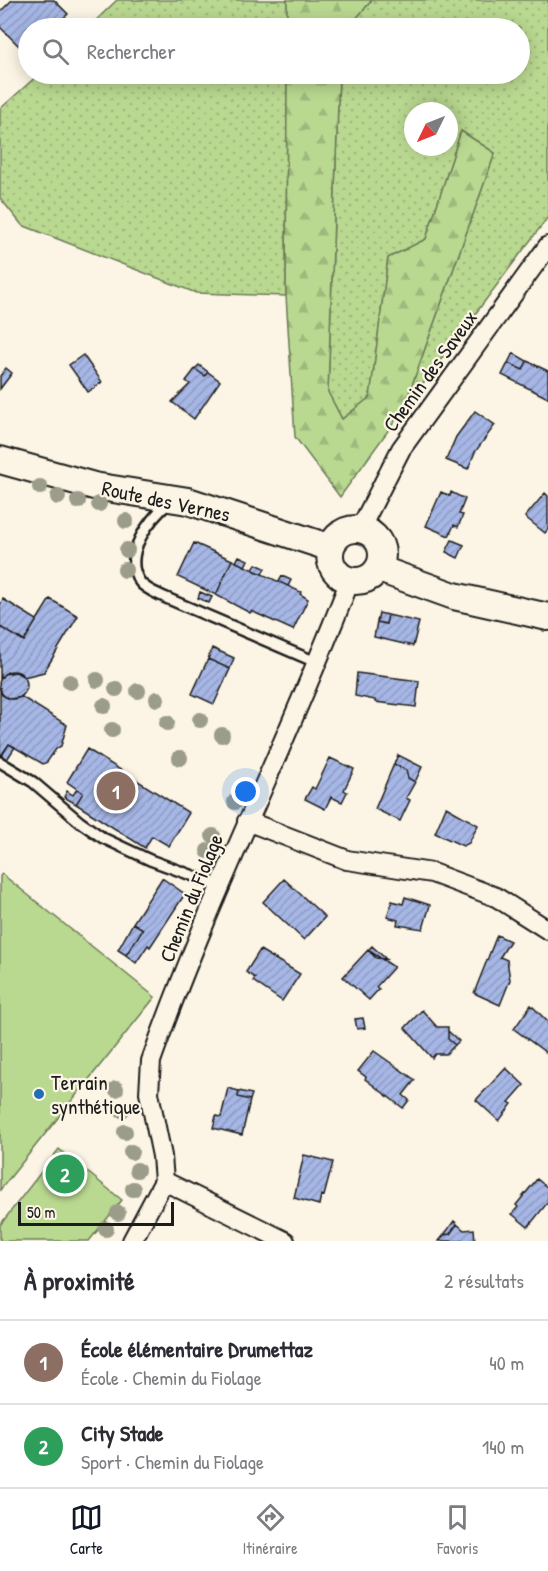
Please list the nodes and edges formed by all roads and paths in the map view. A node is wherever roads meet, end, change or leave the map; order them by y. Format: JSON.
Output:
{"nodes":[{"id":1,"x":548,"y":246,"type":"edge"},
{"id":2,"x":0,"y":455,"type":"edge"},
{"id":3,"x":0,"y":460,"type":"edge"},
{"id":4,"x":181,"y":500,"type":"junction"},
{"id":5,"x":360,"y":529,"type":"junction"},
{"id":6,"x":331,"y":548,"type":"junction"},
{"id":7,"x":379,"y":569,"type":"junction"},
{"id":8,"x":350,"y":580,"type":"junction"},
{"id":9,"x":548,"y":617,"type":"edge"},
{"id":10,"x":318,"y":663,"type":"junction"},
{"id":11,"x":0,"y":762,"type":"edge"},
{"id":12,"x":247,"y":821,"type":"junction"},
{"id":13,"x":220,"y":886,"type":"junction"},
{"id":14,"x":548,"y":930,"type":"edge"},
{"id":15,"x":164,"y":1181,"type":"junction"},
{"id":16,"x":132,"y":1241,"type":"edge"},
{"id":17,"x":285,"y":1241,"type":"edge"}],
"edges":[{"from":1,"to":5,"type":"street","name":"Chemin des Saveux"},
{"from":2,"to":4,"type":"main road"},
{"from":3,"to":4,"type":"main road","name":"Route des Vernes"},
{"from":4,"to":6,"type":"main road","name":"Route des Vernes"},
{"from":4,"to":10,"type":"lane"},
{"from":5,"to":6,"type":"main road"},
{"from":5,"to":7,"type":"main road"},
{"from":6,"to":8,"type":"main road"},
{"from":7,"to":8,"type":"main road"},
{"from":7,"to":9,"type":"main road"},
{"from":8,"to":10,"type":"street","name":"Chemin du Fiolage"},
{"from":10,"to":12,"type":"street","name":"Chemin du Fiolage"},
{"from":11,"to":13,"type":"lane"},
{"from":12,"to":13,"type":"street","name":"Chemin du Fiolage"},
{"from":12,"to":14,"type":"street"},
{"from":13,"to":15,"type":"street","name":"Chemin du Fiolage"},
{"from":15,"to":16,"type":"street"},
{"from":15,"to":17,"type":"street"}]}
